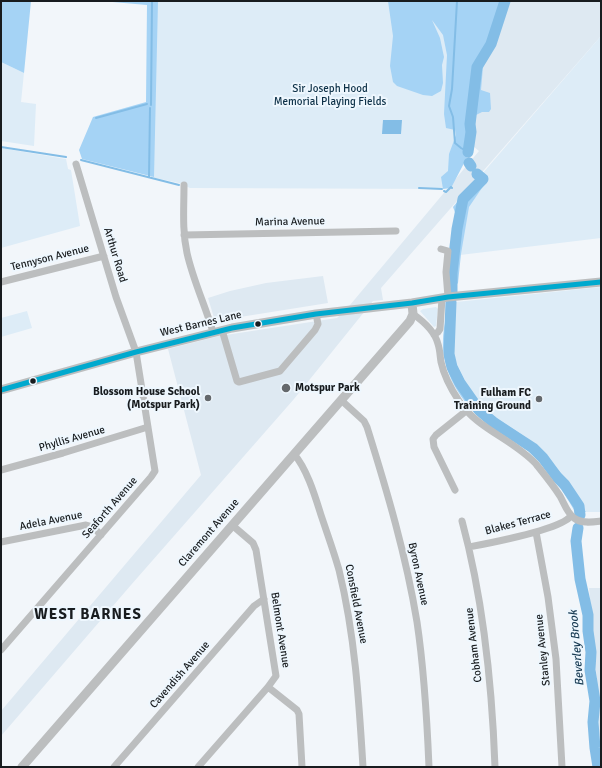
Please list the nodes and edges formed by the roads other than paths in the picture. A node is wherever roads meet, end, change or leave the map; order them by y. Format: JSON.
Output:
{"nodes":[{"id":1,"x":76,"y":164,"type":"dead end"},
{"id":2,"x":184,"y":185,"type":"dead end"},
{"id":3,"x":396,"y":231,"type":"dead end"},
{"id":4,"x":184,"y":235,"type":"junction"},
{"id":5,"x":441,"y":249,"type":"dead end"},
{"id":6,"x":104,"y":256,"type":"junction"},
{"id":7,"x":1,"y":282,"type":"edge"},
{"id":8,"x":601,"y":282,"type":"edge"},
{"id":9,"x":447,"y":298,"type":"junction"},
{"id":10,"x":412,"y":303,"type":"junction"},
{"id":11,"x":316,"y":314,"type":"junction"},
{"id":12,"x":413,"y":314,"type":"junction"},
{"id":13,"x":218,"y":331,"type":"junction"},
{"id":14,"x":434,"y":335,"type":"junction"},
{"id":15,"x":136,"y":352,"type":"junction"},
{"id":16,"x":1,"y":390,"type":"edge"},
{"id":17,"x":341,"y":400,"type":"junction"},
{"id":18,"x":466,"y":411,"type":"junction"},
{"id":19,"x":148,"y":427,"type":"junction"},
{"id":20,"x":294,"y":454,"type":"junction"},
{"id":21,"x":1,"y":470,"type":"edge"},
{"id":22,"x":455,"y":490,"type":"dead end"},
{"id":23,"x":571,"y":516,"type":"junction"},
{"id":24,"x":462,"y":521,"type":"dead end"},
{"id":25,"x":601,"y":521,"type":"edge"},
{"id":26,"x":232,"y":525,"type":"junction"},
{"id":27,"x":536,"y":532,"type":"junction"},
{"id":28,"x":101,"y":535,"type":"junction"},
{"id":29,"x":1,"y":542,"type":"edge"},
{"id":30,"x":469,"y":547,"type":"junction"},
{"id":31,"x":264,"y":599,"type":"junction"},
{"id":32,"x":1,"y":650,"type":"edge"},
{"id":33,"x":268,"y":687,"type":"junction"},
{"id":34,"x":22,"y":767,"type":"edge"},
{"id":35,"x":114,"y":767,"type":"edge"},
{"id":36,"x":198,"y":767,"type":"edge"},
{"id":37,"x":302,"y":767,"type":"edge"},
{"id":38,"x":364,"y":767,"type":"edge"},
{"id":39,"x":429,"y":767,"type":"edge"},
{"id":40,"x":495,"y":767,"type":"edge"},
{"id":41,"x":562,"y":767,"type":"edge"}],
"edges":[{"from":1,"to":6,"type":"street","name":"Arthur Road"},
{"from":2,"to":4,"type":"street"},
{"from":3,"to":4,"type":"street","name":"Marina Avenue"},
{"from":4,"to":13,"type":"street"},
{"from":5,"to":9,"type":"street"},
{"from":6,"to":7,"type":"street","name":"Tennyson Avenue"},
{"from":6,"to":15,"type":"street","name":"Arthur Road"},
{"from":8,"to":9,"type":"street"},
{"from":9,"to":10,"type":"street","name":"West Barnes Lane"},
{"from":9,"to":14,"type":"street"},
{"from":10,"to":11,"type":"street","name":"West Barnes Lane"},
{"from":10,"to":12,"type":"street"},
{"from":11,"to":13,"type":"street","name":"West Barnes Lane"},
{"from":11,"to":13,"type":"street"},
{"from":12,"to":14,"type":"street"},
{"from":12,"to":17,"type":"street","name":"Claremont Avenue"},
{"from":13,"to":15,"type":"street","name":"West Barnes Lane"},
{"from":14,"to":18,"type":"street"},
{"from":15,"to":16,"type":"street","name":"West Barnes Lane"},
{"from":15,"to":19,"type":"street","name":"Seaforth Avenue"},
{"from":17,"to":20,"type":"street","name":"Claremont Avenue"},
{"from":17,"to":39,"type":"street","name":"Byron Avenue"},
{"from":18,"to":22,"type":"street"},
{"from":18,"to":23,"type":"street"},
{"from":19,"to":21,"type":"street","name":"Phyllis Avenue"},
{"from":19,"to":28,"type":"street","name":"Seaforth Avenue"},
{"from":20,"to":26,"type":"street","name":"Claremont Avenue"},
{"from":20,"to":38,"type":"street","name":"Consfield Avenue"},
{"from":23,"to":25,"type":"street"},
{"from":23,"to":27,"type":"street","name":"Blakes Terrace"},
{"from":24,"to":30,"type":"street","name":"Cobham Avenue"},
{"from":26,"to":31,"type":"street","name":"Belmont Avenue"},
{"from":26,"to":34,"type":"street","name":"Claremont Avenue"},
{"from":27,"to":30,"type":"street","name":"Blakes Terrace"},
{"from":27,"to":41,"type":"street","name":"Stanley Avenue"},
{"from":28,"to":29,"type":"street","name":"Adela Avenue"},
{"from":28,"to":32,"type":"street","name":"Seaforth Avenue"},
{"from":30,"to":40,"type":"street","name":"Cobham Avenue"},
{"from":31,"to":33,"type":"street","name":"Belmont Avenue"},
{"from":31,"to":35,"type":"street","name":"Cavendish Avenue"},
{"from":33,"to":36,"type":"street","name":"Belmont Avenue"},
{"from":33,"to":37,"type":"street"}]}
